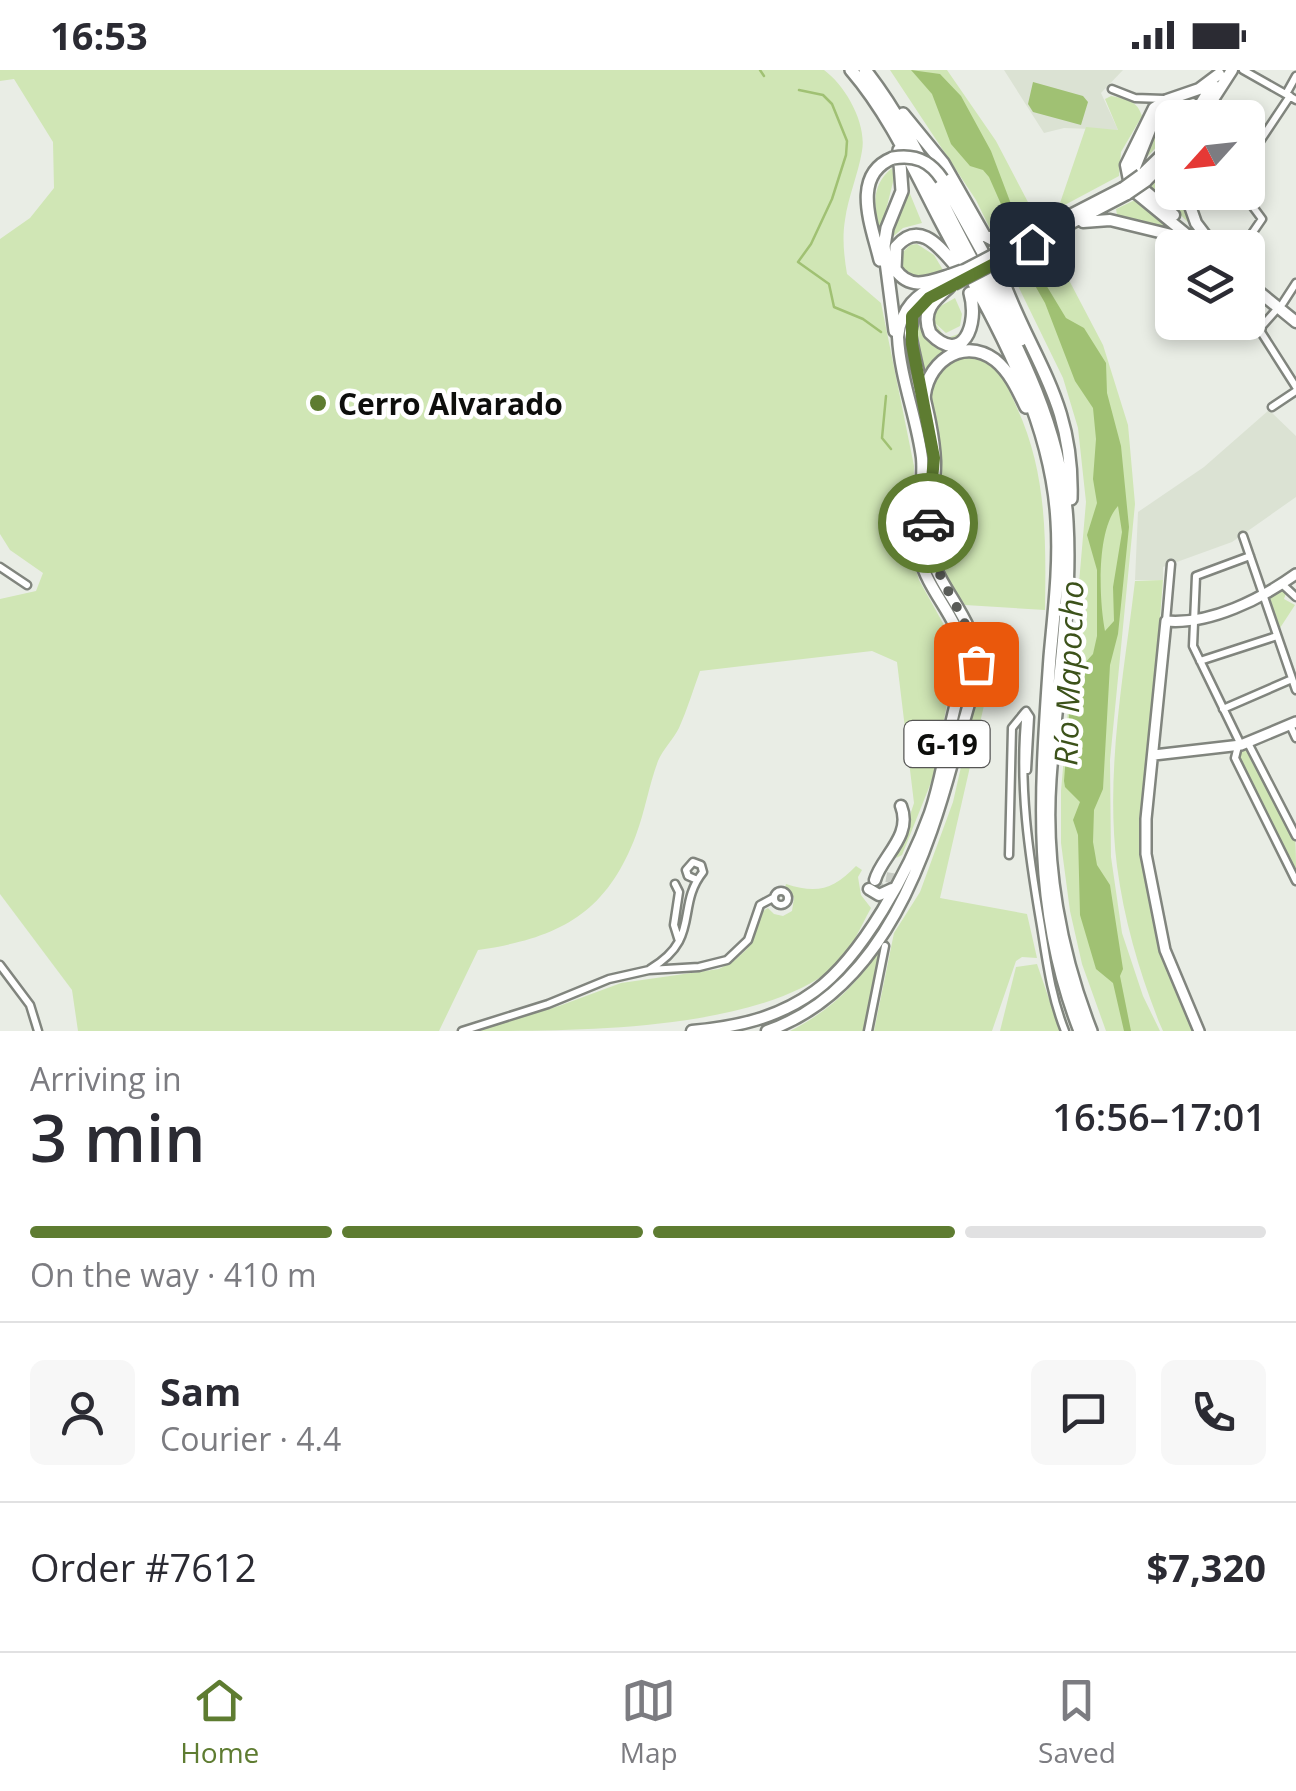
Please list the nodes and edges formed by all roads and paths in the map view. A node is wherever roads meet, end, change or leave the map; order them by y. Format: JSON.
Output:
{"nodes":[{"id":1,"x":852,"y":70,"type":"edge"},
{"id":2,"x":865,"y":70,"type":"edge"},
{"id":3,"x":1232,"y":70,"type":"edge"},
{"id":4,"x":1243,"y":70,"type":"edge"},
{"id":5,"x":1221,"y":72,"type":"edge"},
{"id":6,"x":1296,"y":76,"type":"edge"},
{"id":7,"x":1112,"y":90,"type":"dead end"},
{"id":8,"x":883,"y":94,"type":"junction"},
{"id":9,"x":1291,"y":97,"type":"edge"},
{"id":10,"x":1134,"y":98,"type":"junction"},
{"id":11,"x":1173,"y":98,"type":"junction"},
{"id":12,"x":1203,"y":100,"type":"edge"},
{"id":13,"x":1213,"y":100,"type":"edge"},
{"id":14,"x":1146,"y":120,"type":"junction"},
{"id":15,"x":1155,"y":120,"type":"edge"},
{"id":16,"x":894,"y":132,"type":"junction"},
{"id":17,"x":1265,"y":134,"type":"edge"},
{"id":18,"x":909,"y":160,"type":"junction"},
{"id":19,"x":1155,"y":164,"type":"edge"},
{"id":20,"x":1155,"y":168,"type":"edge"},
{"id":21,"x":1143,"y":178,"type":"junction"},
{"id":22,"x":1155,"y":200,"type":"edge"},
{"id":23,"x":1168,"y":210,"type":"edge"},
{"id":24,"x":1069,"y":222,"type":"junction"},
{"id":25,"x":1182,"y":230,"type":"edge"},
{"id":26,"x":1192,"y":230,"type":"edge"},
{"id":27,"x":1155,"y":232,"type":"edge"},
{"id":28,"x":1014,"y":249,"type":"junction"},
{"id":29,"x":954,"y":277,"type":"junction"},
{"id":30,"x":1296,"y":282,"type":"edge"},
{"id":31,"x":1265,"y":290,"type":"edge"},
{"id":32,"x":970,"y":293,"type":"junction"},
{"id":33,"x":1265,"y":294,"type":"edge"},
{"id":34,"x":1281,"y":305,"type":"junction"},
{"id":35,"x":1296,"y":313,"type":"edge"},
{"id":36,"x":1296,"y":322,"type":"edge"},
{"id":37,"x":902,"y":339,"type":"junction"},
{"id":38,"x":1296,"y":389,"type":"edge"},
{"id":39,"x":1030,"y":400,"type":"junction"},
{"id":40,"x":924,"y":402,"type":"junction"},
{"id":41,"x":1272,"y":407,"type":"dead end"},
{"id":42,"x":1045,"y":445,"type":"junction"},
{"id":43,"x":1060,"y":467,"type":"junction"},
{"id":44,"x":1243,"y":536,"type":"dead end"},
{"id":45,"x":1068,"y":544,"type":"junction"},
{"id":46,"x":1250,"y":556,"type":"junction"},
{"id":47,"x":1171,"y":564,"type":"dead end"},
{"id":48,"x":0,"y":567,"type":"edge"},
{"id":49,"x":1296,"y":574,"type":"edge"},
{"id":50,"x":1282,"y":584,"type":"junction"},
{"id":51,"x":27,"y":586,"type":"dead end"},
{"id":52,"x":1264,"y":596,"type":"junction"},
{"id":53,"x":1296,"y":597,"type":"edge"},
{"id":54,"x":1166,"y":620,"type":"junction"},
{"id":55,"x":1192,"y":621,"type":"junction"},
{"id":56,"x":1278,"y":636,"type":"junction"},
{"id":57,"x":1200,"y":662,"type":"junction"},
{"id":58,"x":1292,"y":678,"type":"junction"},
{"id":59,"x":1296,"y":690,"type":"edge"},
{"id":60,"x":1223,"y":709,"type":"junction"},
{"id":61,"x":1293,"y":724,"type":"edge"},
{"id":62,"x":1296,"y":738,"type":"edge"},
{"id":63,"x":1242,"y":744,"type":"junction"},
{"id":64,"x":1222,"y":748,"type":"junction"},
{"id":65,"x":1154,"y":754,"type":"junction"},
{"id":66,"x":1235,"y":758,"type":"junction"},
{"id":67,"x":900,"y":806,"type":"dead end"},
{"id":68,"x":1296,"y":836,"type":"edge"},
{"id":69,"x":916,"y":854,"type":"junction"},
{"id":70,"x":1009,"y":855,"type":"dead end"},
{"id":71,"x":892,"y":873,"type":"dead end"},
{"id":72,"x":695,"y":879,"type":"dead end"},
{"id":73,"x":875,"y":880,"type":"dead end"},
{"id":74,"x":1296,"y":882,"type":"edge"},
{"id":75,"x":675,"y":884,"type":"dead end"},
{"id":76,"x":893,"y":888,"type":"junction"},
{"id":77,"x":912,"y":888,"type":"dead end"},
{"id":78,"x":773,"y":898,"type":"dead end"},
{"id":79,"x":880,"y":910,"type":"junction"},
{"id":80,"x":680,"y":944,"type":"junction"},
{"id":81,"x":885,"y":946,"type":"dead end"},
{"id":82,"x":0,"y":965,"type":"edge"},
{"id":83,"x":649,"y":970,"type":"junction"},
{"id":84,"x":37,"y":1031,"type":"edge"},
{"id":85,"x":462,"y":1031,"type":"edge"},
{"id":86,"x":692,"y":1031,"type":"edge"},
{"id":87,"x":766,"y":1031,"type":"edge"},
{"id":88,"x":868,"y":1031,"type":"edge"},
{"id":89,"x":1065,"y":1031,"type":"edge"},
{"id":90,"x":1080,"y":1031,"type":"edge"},
{"id":91,"x":1091,"y":1031,"type":"edge"},
{"id":92,"x":1199,"y":1031,"type":"edge"}],
"edges":[{"from":1,"to":16,"type":"highway"},
{"from":2,"to":8,"type":"highway"},
{"from":3,"to":13,"type":"main road"},
{"from":4,"to":9,"type":"street"},
{"from":5,"to":11,"type":"main road"},
{"from":5,"to":12,"type":"main road"},
{"from":6,"to":9,"type":"street"},
{"from":7,"to":10,"type":"street"},
{"from":8,"to":28,"type":"highway"},
{"from":8,"to":43,"type":"highway"},
{"from":9,"to":17,"type":"street"},
{"from":10,"to":11,"type":"street"},
{"from":10,"to":14,"type":"street"},
{"from":11,"to":14,"type":"main road"},
{"from":14,"to":25,"type":"main road"},
{"from":15,"to":22,"type":"main road"},
{"from":16,"to":18,"type":"highway"},
{"from":16,"to":37,"type":"highway"},
{"from":18,"to":29,"type":"highway"},
{"from":18,"to":39,"type":"highway"},
{"from":19,"to":21,"type":"main road"},
{"from":20,"to":21,"type":"main road"},
{"from":21,"to":24,"type":"main road","bridge":true},
{"from":23,"to":26,"type":"main road"},
{"from":24,"to":27,"type":"main road"},
{"from":24,"to":28,"type":"main road"},
{"from":28,"to":29,"type":"main road","bridge":true},
{"from":28,"to":45,"type":"highway"},
{"from":29,"to":29,"type":"highway"},
{"from":29,"to":32,"type":"highway"},
{"from":29,"to":32,"type":"highway"},
{"from":29,"to":37,"type":"main road"},
{"from":30,"to":34,"type":"street"},
{"from":31,"to":34,"type":"main road"},
{"from":32,"to":39,"type":"highway"},
{"from":33,"to":34,"type":"main road"},
{"from":34,"to":35,"type":"main road"},
{"from":34,"to":36,"type":"main road"},
{"from":34,"to":38,"type":"street"},
{"from":37,"to":40,"type":"main road","number":"G-19"},
{"from":37,"to":43,"type":"highway","bridge":true},
{"from":37,"to":69,"type":"main road","number":"G-19"},
{"from":38,"to":41,"type":"street"},
{"from":39,"to":42,"type":"highway"},
{"from":40,"to":42,"type":"highway"},
{"from":40,"to":69,"type":"main road","number":"G-19"},
{"from":42,"to":90,"type":"highway"},
{"from":43,"to":45,"type":"highway"},
{"from":44,"to":46,"type":"street"},
{"from":45,"to":91,"type":"highway"},
{"from":46,"to":52,"type":"street"},
{"from":46,"to":55,"type":"street"},
{"from":47,"to":54,"type":"street"},
{"from":48,"to":51,"type":"street"},
{"from":49,"to":50,"type":"street"},
{"from":50,"to":52,"type":"street"},
{"from":50,"to":53,"type":"street"},
{"from":52,"to":55,"type":"street"},
{"from":52,"to":56,"type":"street"},
{"from":54,"to":55,"type":"street"},
{"from":54,"to":65,"type":"street"},
{"from":55,"to":57,"type":"street"},
{"from":56,"to":57,"type":"street"},
{"from":56,"to":58,"type":"street"},
{"from":57,"to":60,"type":"street"},
{"from":58,"to":59,"type":"street"},
{"from":58,"to":60,"type":"street"},
{"from":60,"to":63,"type":"street"},
{"from":61,"to":62,"type":"street"},
{"from":61,"to":63,"type":"street"},
{"from":63,"to":64,"type":"street"},
{"from":63,"to":66,"type":"street"},
{"from":63,"to":68,"type":"street"},
{"from":64,"to":65,"type":"street"},
{"from":64,"to":66,"type":"street"},
{"from":65,"to":92,"type":"street"},
{"from":66,"to":74,"type":"street"},
{"from":67,"to":73,"type":"main road"},
{"from":69,"to":71,"type":"main road"},
{"from":69,"to":76,"type":"main road","number":"G-19"},
{"from":69,"to":77,"type":"main road"},
{"from":69,"to":87,"type":"main road","number":"G-19"},
{"from":70,"to":89,"type":"street"},
{"from":72,"to":80,"type":"street"},
{"from":75,"to":80,"type":"street"},
{"from":76,"to":79,"type":"main road","number":"G-19"},
{"from":76,"to":79,"type":"main road"},
{"from":78,"to":83,"type":"street"},
{"from":79,"to":86,"type":"main road","number":"G-19"},
{"from":80,"to":83,"type":"street"},
{"from":81,"to":88,"type":"street"},
{"from":82,"to":84,"type":"street"},
{"from":83,"to":85,"type":"street"}]}
